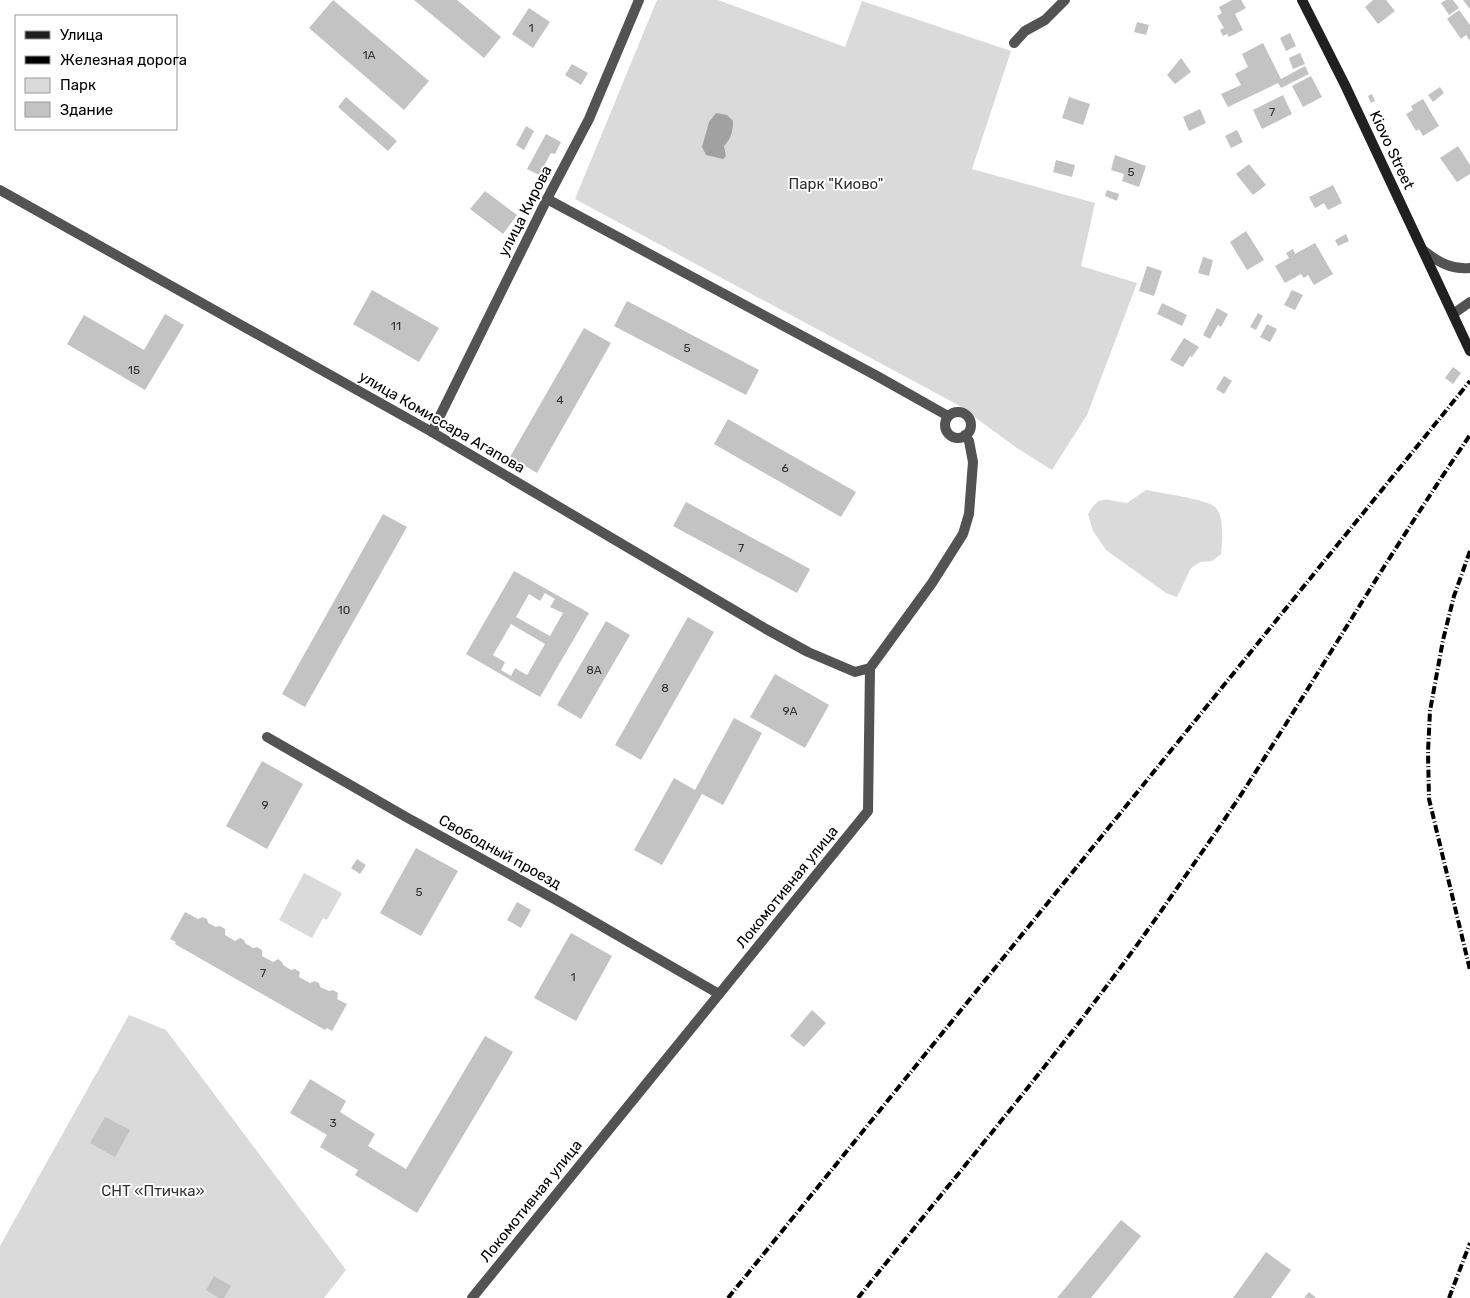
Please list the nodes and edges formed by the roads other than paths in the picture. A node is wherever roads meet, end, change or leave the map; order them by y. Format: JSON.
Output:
{"nodes":[{"id":1,"x":639,"y":0,"type":"edge"},
{"id":2,"x":1065,"y":0,"type":"edge"},
{"id":3,"x":1302,"y":0,"type":"edge"},
{"id":4,"x":1014,"y":43,"type":"dead end"},
{"id":5,"x":0,"y":190,"type":"edge"},
{"id":6,"x":548,"y":199,"type":"junction"},
{"id":7,"x":1424,"y":251,"type":"junction"},
{"id":8,"x":1470,"y":268,"type":"edge"},
{"id":9,"x":1470,"y":302,"type":"edge"},
{"id":10,"x":1454,"y":314,"type":"junction"},
{"id":11,"x":1470,"y":352,"type":"edge"},
{"id":12,"x":948,"y":416,"type":"junction"},
{"id":13,"x":432,"y":432,"type":"junction"},
{"id":14,"x":965,"y":435,"type":"junction"},
{"id":15,"x":870,"y":668,"type":"junction"},
{"id":16,"x":267,"y":737,"type":"dead end"},
{"id":17,"x":719,"y":994,"type":"junction"},
{"id":18,"x":472,"y":1298,"type":"edge"}],
"edges":[{"from":1,"to":6,"type":"street","name":"улица Кирова"},
{"from":2,"to":4,"type":"street"},
{"from":3,"to":7,"type":"main road","name":"Kiovo Street"},
{"from":5,"to":13,"type":"street","name":"улица Комиссара Агапова"},
{"from":6,"to":12,"type":"street"},
{"from":6,"to":13,"type":"street","name":"улица Кирова"},
{"from":7,"to":8,"type":"street"},
{"from":7,"to":10,"type":"main road","name":"Kiovo Street"},
{"from":9,"to":10,"type":"street"},
{"from":10,"to":11,"type":"main road","name":"Kiovo Street"},
{"from":12,"to":14,"type":"street"},
{"from":12,"to":14,"type":"street"},
{"from":13,"to":15,"type":"street","name":"улица Комиссара Агапова"},
{"from":14,"to":15,"type":"street"},
{"from":15,"to":17,"type":"street","name":"Локомотивная улица"},
{"from":16,"to":17,"type":"street","name":"Свободный проезд"},
{"from":17,"to":18,"type":"street","name":"Локомотивная улица"}]}
